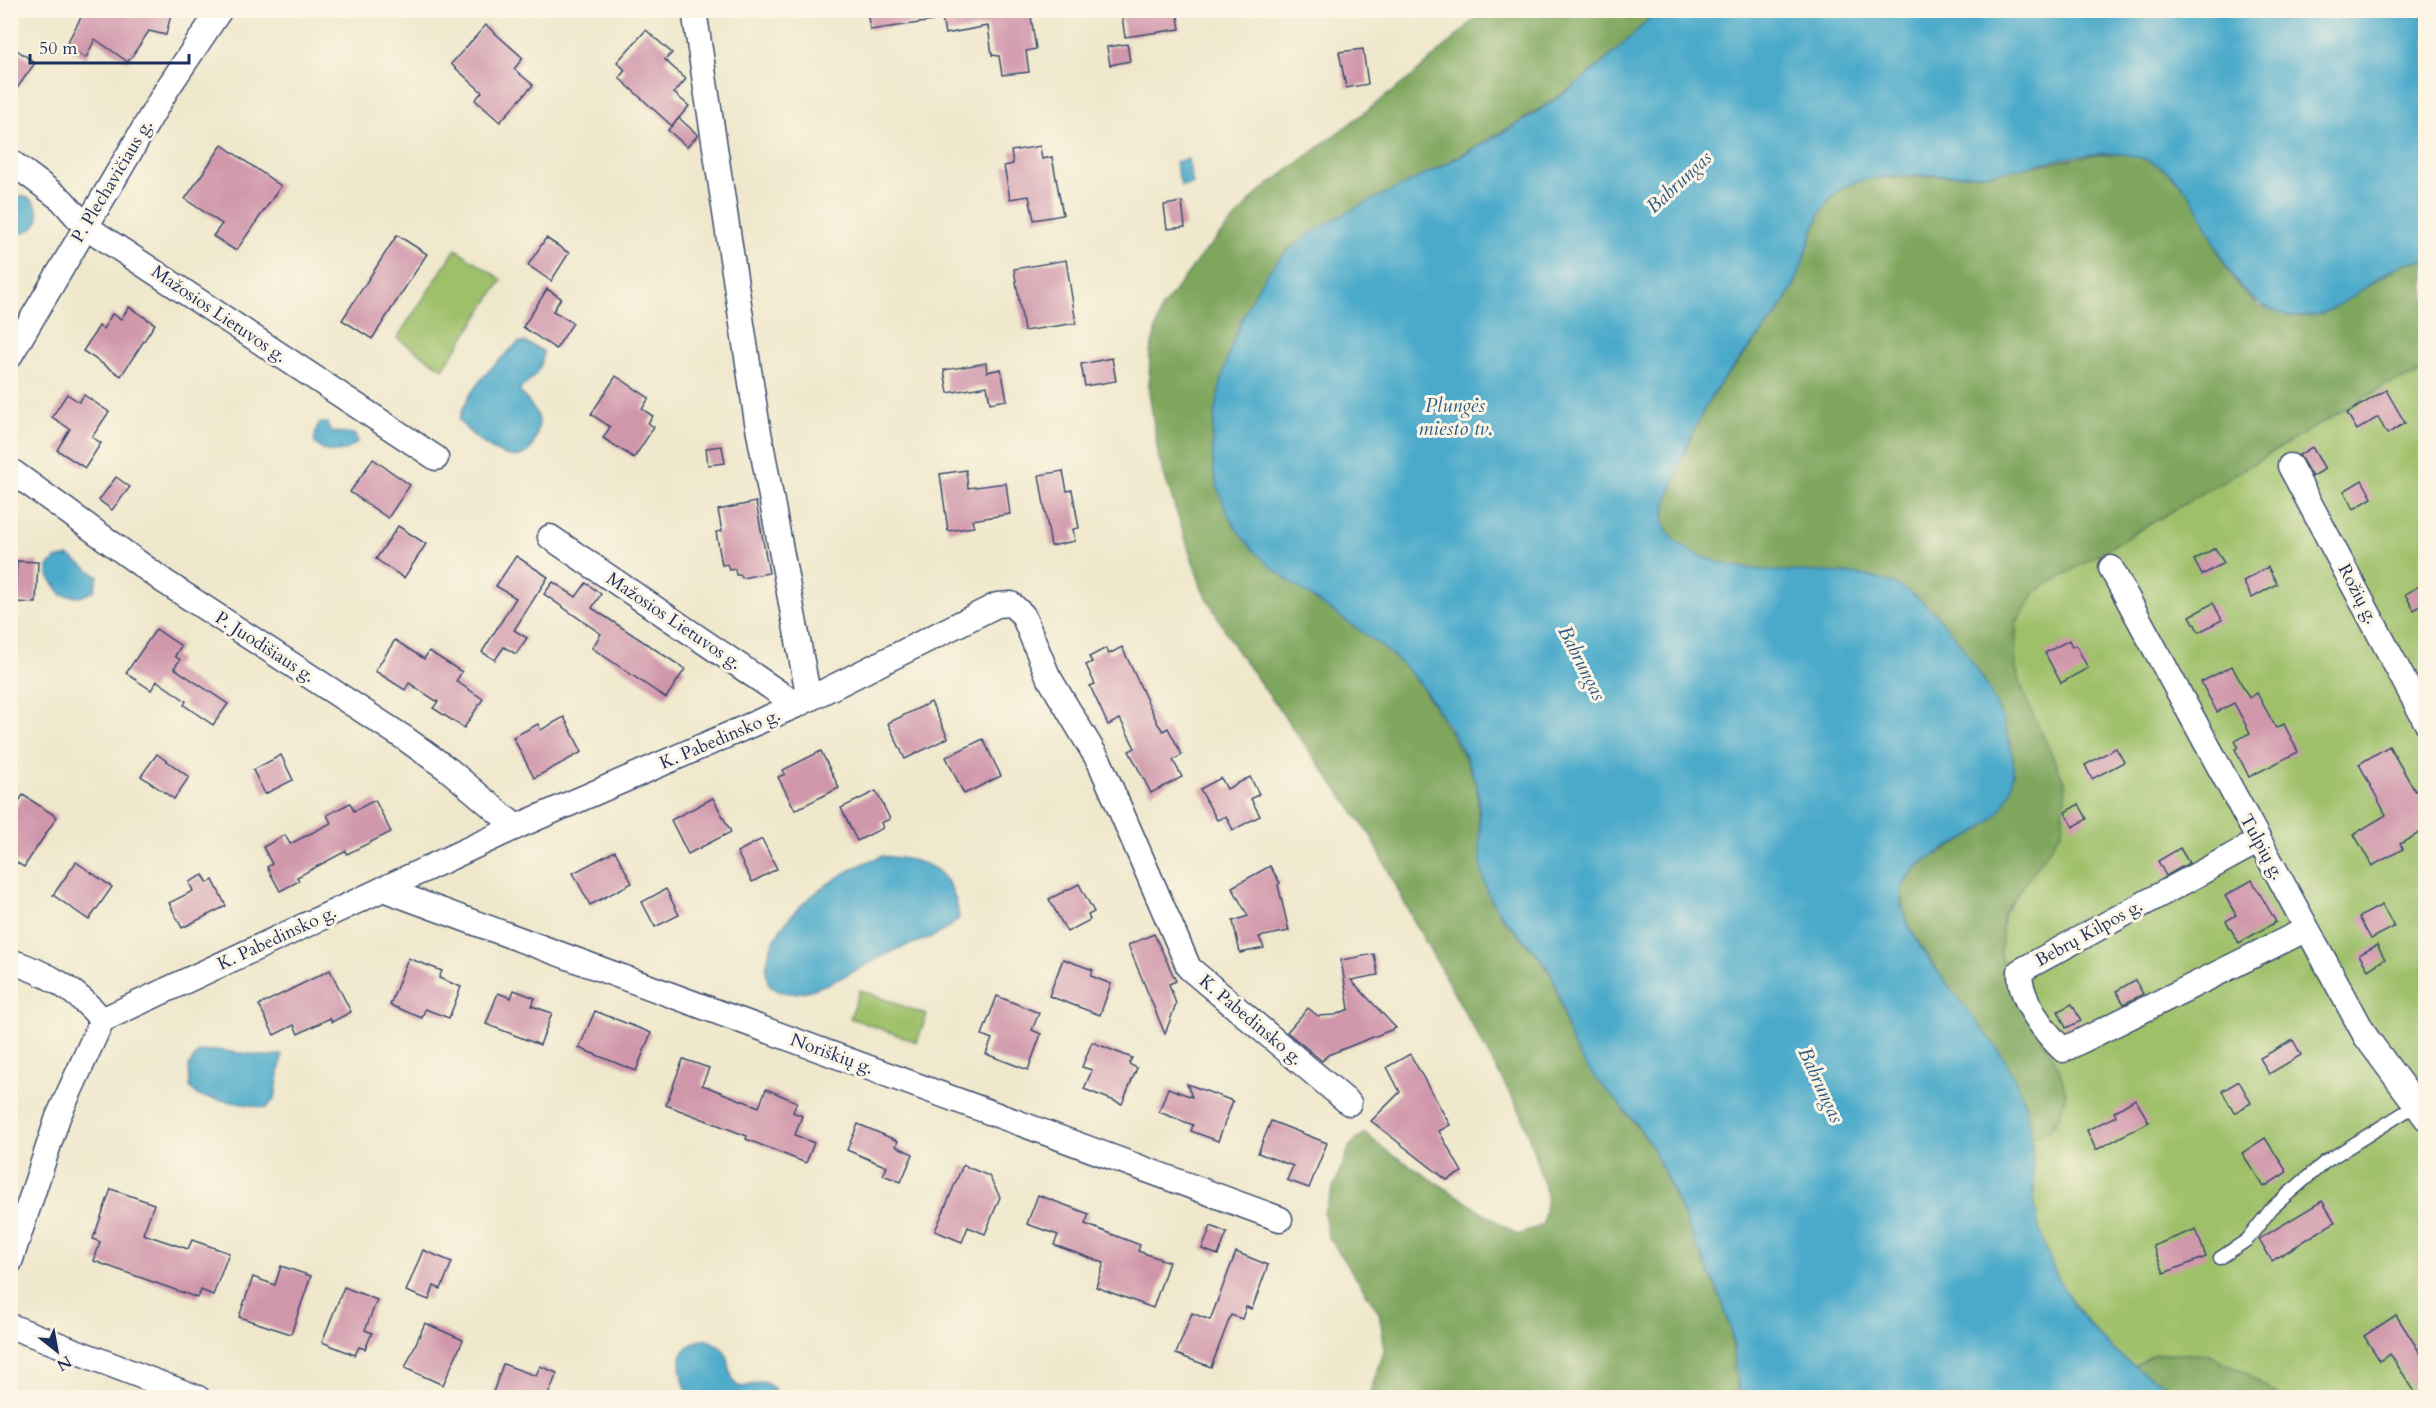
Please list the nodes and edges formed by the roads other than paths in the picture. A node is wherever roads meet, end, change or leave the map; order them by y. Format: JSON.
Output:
{"nodes":[{"id":1,"x":220,"y":10,"type":"edge"},
{"id":2,"x":694,"y":10,"type":"edge"},
{"id":3,"x":10,"y":160,"type":"edge"},
{"id":4,"x":85,"y":226,"type":"junction"},
{"id":5,"x":10,"y":356,"type":"edge"},
{"id":6,"x":436,"y":458,"type":"dead end"},
{"id":7,"x":2290,"y":466,"type":"dead end"},
{"id":8,"x":10,"y":470,"type":"edge"},
{"id":9,"x":550,"y":537,"type":"dead end"},
{"id":10,"x":2111,"y":568,"type":"dead end"},
{"id":11,"x":803,"y":702,"type":"junction"},
{"id":12,"x":2426,"y":722,"type":"edge"},
{"id":13,"x":516,"y":827,"type":"junction"},
{"id":14,"x":2259,"y":841,"type":"junction"},
{"id":15,"x":383,"y":889,"type":"junction"},
{"id":16,"x":2307,"y":929,"type":"junction"},
{"id":17,"x":10,"y":961,"type":"edge"},
{"id":18,"x":102,"y":1020,"type":"junction"},
{"id":19,"x":1349,"y":1103,"type":"dead end"},
{"id":20,"x":2422,"y":1112,"type":"edge"},
{"id":21,"x":1280,"y":1219,"type":"dead end"},
{"id":22,"x":2220,"y":1258,"type":"dead end"},
{"id":23,"x":10,"y":1262,"type":"edge"},
{"id":24,"x":10,"y":1326,"type":"edge"},
{"id":25,"x":198,"y":1398,"type":"edge"}],
"edges":[{"from":1,"to":4,"type":"street","name":"P. Plechavičiaus g."},
{"from":2,"to":11,"type":"street"},
{"from":3,"to":4,"type":"street","name":"Mažosios Lietuvos g."},
{"from":4,"to":5,"type":"street","name":"P. Plechavičiaus g."},
{"from":4,"to":6,"type":"street","name":"Mažosios Lietuvos g."},
{"from":7,"to":12,"type":"street","name":"Rožių g."},
{"from":8,"to":13,"type":"street","name":"P. Juodišiaus g."},
{"from":9,"to":11,"type":"street","name":"Mažosios Lietuvos g."},
{"from":10,"to":14,"type":"street","name":"Tulpių g."},
{"from":11,"to":13,"type":"street","name":"K. Pabedinsko g."},
{"from":11,"to":19,"type":"street","name":"K. Pabedinsko g."},
{"from":13,"to":15,"type":"street","name":"K. Pabedinsko g."},
{"from":14,"to":16,"type":"street","name":"Tulpių g."},
{"from":14,"to":16,"type":"street","name":"Bebrų Kilpos g."},
{"from":15,"to":18,"type":"street","name":"K. Pabedinsko g."},
{"from":15,"to":21,"type":"street","name":"Noriškių g."},
{"from":16,"to":20,"type":"street","name":"Tulpių g."},
{"from":17,"to":18,"type":"street"},
{"from":18,"to":23,"type":"street"},
{"from":20,"to":22,"type":"lane"},
{"from":24,"to":25,"type":"street"}]}
